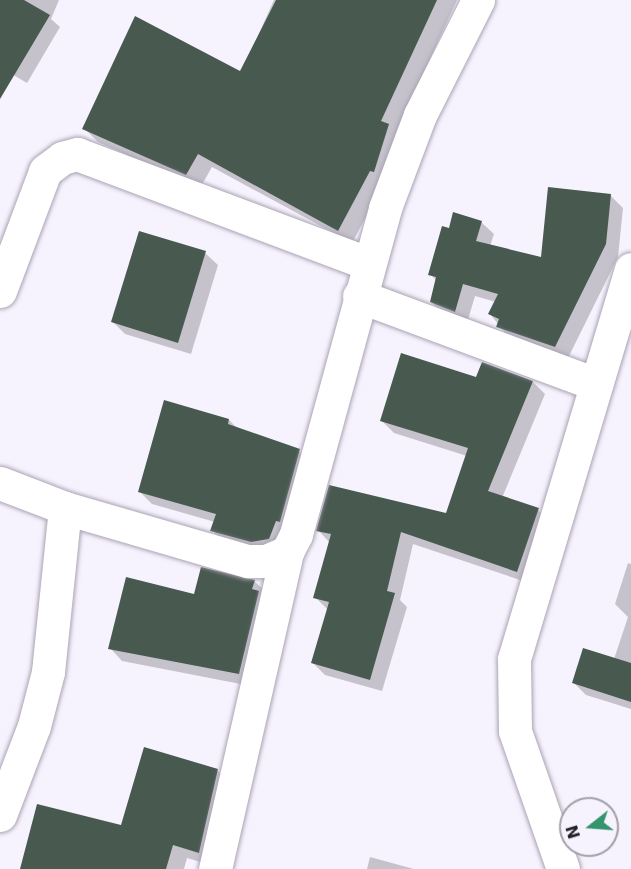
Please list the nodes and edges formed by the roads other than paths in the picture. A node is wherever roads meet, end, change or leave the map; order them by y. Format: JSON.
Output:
{"nodes":[{"id":1,"x":478,"y":0,"type":"edge"},
{"id":2,"x":369,"y":264,"type":"junction"},
{"id":3,"x":631,"y":269,"type":"edge"},
{"id":4,"x":0,"y":291,"type":"edge"},
{"id":5,"x":359,"y":296,"type":"junction"},
{"id":6,"x":596,"y":384,"type":"junction"},
{"id":7,"x":0,"y":483,"type":"edge"},
{"id":8,"x":65,"y":508,"type":"junction"},
{"id":9,"x":287,"y":552,"type":"junction"},
{"id":10,"x":0,"y":815,"type":"edge"},
{"id":11,"x":215,"y":869,"type":"edge"},
{"id":12,"x":563,"y":869,"type":"edge"}],
"edges":[{"from":1,"to":2,"type":"street"},
{"from":2,"to":4,"type":"street"},
{"from":2,"to":5,"type":"street"},
{"from":3,"to":6,"type":"street"},
{"from":5,"to":6,"type":"street"},
{"from":5,"to":9,"type":"street"},
{"from":6,"to":12,"type":"street"},
{"from":7,"to":8,"type":"street"},
{"from":8,"to":9,"type":"street"},
{"from":8,"to":10,"type":"street"},
{"from":9,"to":11,"type":"street"}]}
